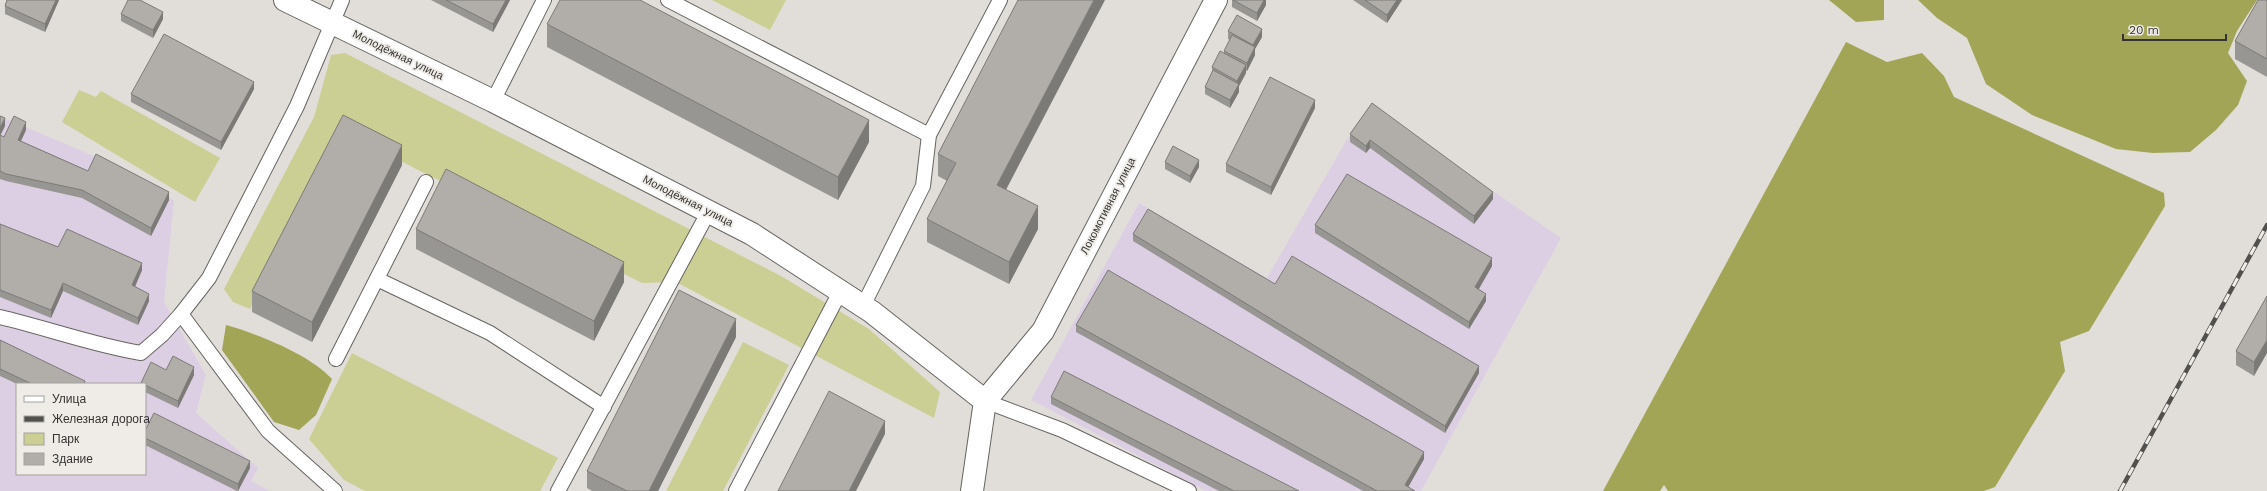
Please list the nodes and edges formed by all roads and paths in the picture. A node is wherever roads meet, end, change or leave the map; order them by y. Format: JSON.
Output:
{"nodes":[{"id":1,"x":285,"y":0,"type":"edge"},
{"id":2,"x":342,"y":0,"type":"edge"},
{"id":3,"x":544,"y":0,"type":"edge"},
{"id":4,"x":668,"y":0,"type":"edge"},
{"id":5,"x":1000,"y":0,"type":"edge"},
{"id":6,"x":1216,"y":0,"type":"edge"},
{"id":7,"x":331,"y":23,"type":"junction"},
{"id":8,"x":493,"y":101,"type":"junction"},
{"id":9,"x":930,"y":135,"type":"junction"},
{"id":10,"x":426,"y":182,"type":"dead end"},
{"id":11,"x":709,"y":211,"type":"junction"},
{"id":12,"x":377,"y":279,"type":"junction"},
{"id":13,"x":840,"y":292,"type":"junction"},
{"id":14,"x":863,"y":306,"type":"junction"},
{"id":15,"x":181,"y":314,"type":"junction"},
{"id":16,"x":0,"y":317,"type":"edge"},
{"id":17,"x":336,"y":359,"type":"dead end"},
{"id":18,"x":985,"y":401,"type":"junction"},
{"id":19,"x":604,"y":406,"type":"junction"},
{"id":20,"x":335,"y":491,"type":"edge"},
{"id":21,"x":558,"y":491,"type":"edge"},
{"id":22,"x":736,"y":491,"type":"edge"},
{"id":23,"x":972,"y":491,"type":"edge"},
{"id":24,"x":1189,"y":491,"type":"edge"}],
"edges":[{"from":1,"to":7,"type":"street","name":"Молодёжная улица"},
{"from":2,"to":7,"type":"lane"},
{"from":3,"to":8,"type":"lane"},
{"from":4,"to":9,"type":"lane"},
{"from":5,"to":9,"type":"lane"},
{"from":6,"to":18,"type":"street","name":"Локомотивная улица"},
{"from":7,"to":8,"type":"street","name":"Молодёжная улица"},
{"from":7,"to":15,"type":"lane"},
{"from":8,"to":11,"type":"street","name":"Молодёжная улица"},
{"from":9,"to":14,"type":"lane"},
{"from":10,"to":12,"type":"lane"},
{"from":11,"to":13,"type":"street","name":"Молодёжная улица"},
{"from":11,"to":19,"type":"lane"},
{"from":12,"to":17,"type":"lane"},
{"from":12,"to":19,"type":"lane"},
{"from":13,"to":14,"type":"street","name":"Молодёжная улица"},
{"from":13,"to":22,"type":"lane"},
{"from":14,"to":18,"type":"street","name":"Молодёжная улица"},
{"from":15,"to":16,"type":"lane"},
{"from":15,"to":20,"type":"lane"},
{"from":18,"to":23,"type":"street"},
{"from":18,"to":24,"type":"lane"},
{"from":19,"to":21,"type":"lane"}]}
